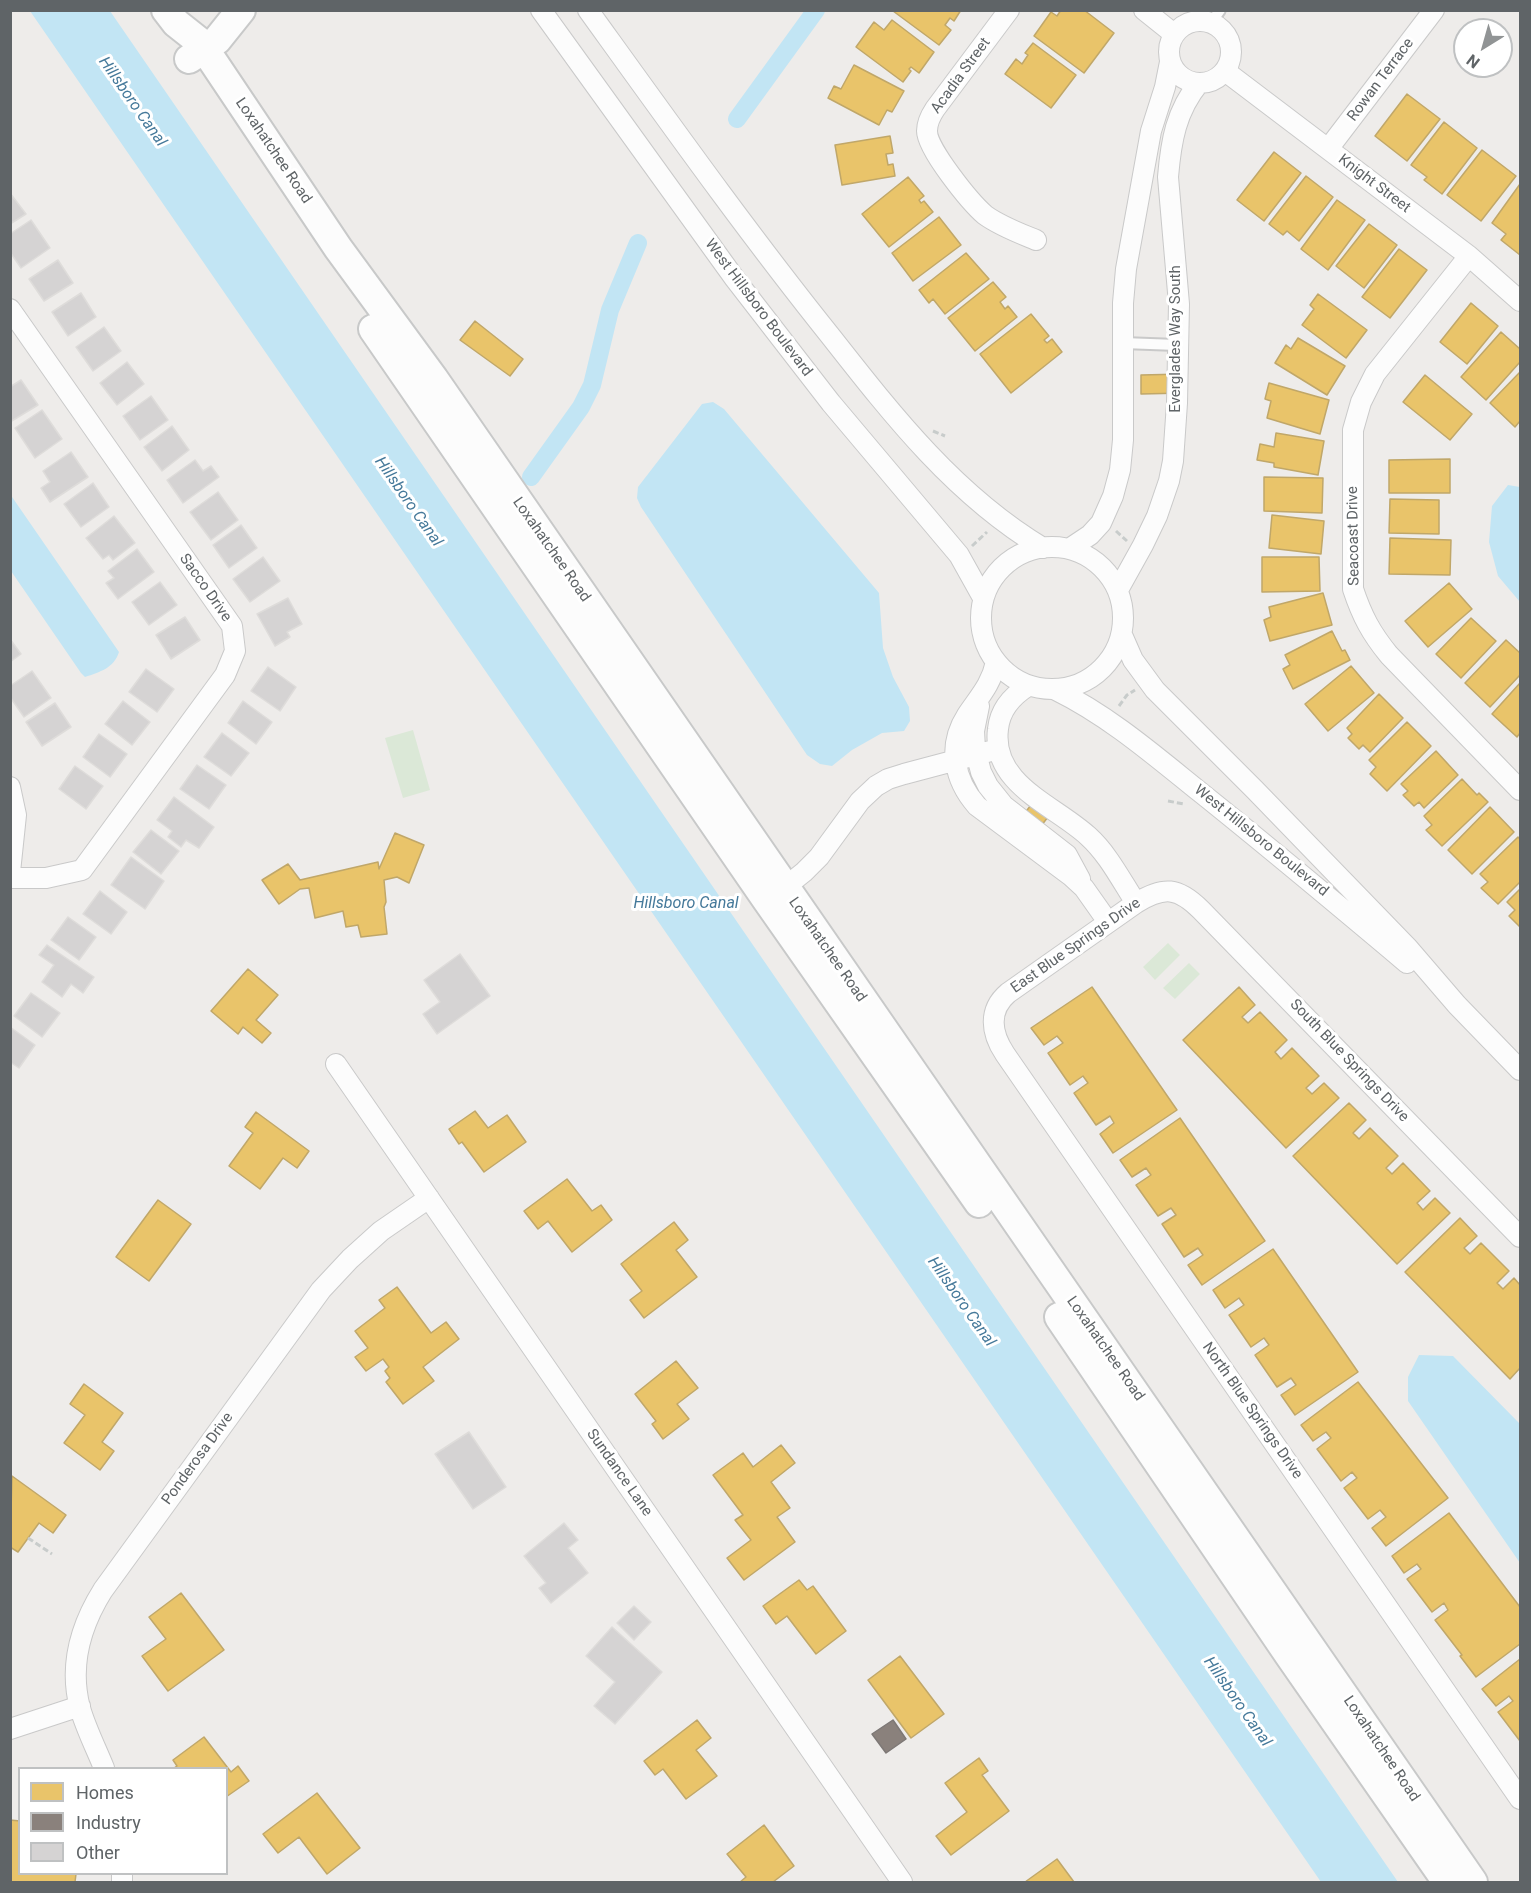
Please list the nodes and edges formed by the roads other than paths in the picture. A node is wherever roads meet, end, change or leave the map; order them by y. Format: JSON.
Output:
{"nodes":[{"id":1,"x":241,"y":10,"type":"edge"},
{"id":2,"x":541,"y":10,"type":"edge"},
{"id":3,"x":588,"y":10,"type":"edge"},
{"id":4,"x":1009,"y":10,"type":"edge"},
{"id":5,"x":1144,"y":10,"type":"edge"},
{"id":6,"x":1434,"y":10,"type":"edge"},
{"id":7,"x":171,"y":17,"type":"edge"},
{"id":8,"x":1216,"y":17,"type":"edge"},
{"id":9,"x":1174,"y":34,"type":"junction"},
{"id":10,"x":196,"y":54,"type":"junction"},
{"id":11,"x":1170,"y":62,"type":"junction"},
{"id":12,"x":1224,"y":71,"type":"junction"},
{"id":13,"x":1199,"y":83,"type":"junction"},
{"id":14,"x":1328,"y":150,"type":"junction"},
{"id":15,"x":1036,"y":240,"type":"dead end"},
{"id":16,"x":1469,"y":256,"type":"junction"},
{"id":17,"x":1521,"y":301,"type":"edge"},
{"id":18,"x":10,"y":309,"type":"edge"},
{"id":19,"x":1123,"y":343,"type":"junction"},
{"id":20,"x":1177,"y":345,"type":"junction"},
{"id":21,"x":1044,"y":548,"type":"junction"},
{"id":22,"x":1069,"y":549,"type":"junction"},
{"id":23,"x":1118,"y":590,"type":"junction"},
{"id":24,"x":983,"y":598,"type":"junction"},
{"id":25,"x":1122,"y":634,"type":"junction"},
{"id":26,"x":996,"y":662,"type":"junction"},
{"id":27,"x":1028,"y":686,"type":"junction"},
{"id":28,"x":1056,"y":690,"type":"junction"},
{"id":29,"x":981,"y":698,"type":"junction"},
{"id":30,"x":998,"y":749,"type":"junction"},
{"id":31,"x":976,"y":755,"type":"junction"},
{"id":32,"x":955,"y":760,"type":"junction"},
{"id":33,"x":10,"y":787,"type":"edge"},
{"id":34,"x":1521,"y":790,"type":"edge"},
{"id":35,"x":1067,"y":820,"type":"junction"},
{"id":36,"x":1047,"y":848,"type":"junction"},
{"id":37,"x":10,"y":872,"type":"edge"},
{"id":38,"x":10,"y":878,"type":"edge"},
{"id":39,"x":784,"y":888,"type":"junction"},
{"id":40,"x":1173,"y":891,"type":"joint"},
{"id":41,"x":1136,"y":903,"type":"junction"},
{"id":42,"x":1108,"y":922,"type":"junction"},
{"id":43,"x":1457,"y":1005,"type":"junction"},
{"id":44,"x":993,"y":1020,"type":"joint"},
{"id":45,"x":336,"y":1064,"type":"dead end"},
{"id":46,"x":1521,"y":1070,"type":"edge"},
{"id":47,"x":429,"y":1198,"type":"junction"},
{"id":48,"x":1521,"y":1237,"type":"edge"},
{"id":49,"x":80,"y":1706,"type":"junction"},
{"id":50,"x":10,"y":1729,"type":"edge"},
{"id":51,"x":104,"y":1767,"type":"edge"},
{"id":52,"x":1521,"y":1799,"type":"edge"},
{"id":53,"x":902,"y":1882,"type":"edge"},
{"id":54,"x":1447,"y":1882,"type":"edge"},
{"id":55,"x":1473,"y":1882,"type":"edge"}],
"edges":[{"from":1,"to":10,"type":"main road"},
{"from":2,"to":24,"type":"street","name":"West Hillsboro Boulevard"},
{"from":3,"to":21,"type":"street"},
{"from":4,"to":15,"type":"street","name":"Acadia Street"},
{"from":5,"to":9,"type":"street"},
{"from":6,"to":14,"type":"street","name":"Rowan Terrace"},
{"from":7,"to":10,"type":"main road","name":"Loxahatchee Road"},
{"from":8,"to":9,"type":"street"},
{"from":8,"to":12,"type":"street"},
{"from":9,"to":11,"type":"street"},
{"from":10,"to":39,"type":"main road","name":"Loxahatchee Road"},
{"from":10,"to":54,"type":"main road","name":"Loxahatchee Road"},
{"from":11,"to":13,"type":"street"},
{"from":11,"to":19,"type":"street"},
{"from":12,"to":13,"type":"street"},
{"from":12,"to":14,"type":"street","name":"Knight Street"},
{"from":13,"to":20,"type":"street","name":"Everglades Way South"},
{"from":14,"to":16,"type":"street","name":"Knight Street"},
{"from":16,"to":17,"type":"street","name":"Knight Street"},
{"from":16,"to":34,"type":"street","name":"Seacoast Drive"},
{"from":18,"to":38,"type":"street","name":"Sacco Drive"},
{"from":19,"to":20,"type":"lane"},
{"from":19,"to":22,"type":"street"},
{"from":20,"to":23,"type":"street","name":"Everglades Way South"},
{"from":21,"to":22,"type":"street"},
{"from":21,"to":24,"type":"street"},
{"from":22,"to":23,"type":"street"},
{"from":23,"to":25,"type":"street"},
{"from":24,"to":26,"type":"street"},
{"from":25,"to":28,"type":"street"},
{"from":25,"to":43,"type":"street","name":"West Hillsboro Boulevard"},
{"from":26,"to":27,"type":"street"},
{"from":26,"to":29,"type":"street"},
{"from":27,"to":28,"type":"street"},
{"from":27,"to":30,"type":"street"},
{"from":28,"to":43,"type":"street","name":"West Hillsboro Boulevard"},
{"from":29,"to":31,"type":"street"},
{"from":29,"to":32,"type":"street"},
{"from":30,"to":31,"type":"street"},
{"from":30,"to":35,"type":"street"},
{"from":31,"to":32,"type":"street"},
{"from":31,"to":36,"type":"street"},
{"from":32,"to":36,"type":"street"},
{"from":32,"to":39,"type":"street"},
{"from":33,"to":37,"type":"street"},
{"from":35,"to":36,"type":"street"},
{"from":35,"to":41,"type":"street"},
{"from":36,"to":42,"type":"street"},
{"from":39,"to":55,"type":"main road","name":"Loxahatchee Road"},
{"from":40,"to":41,"type":"street","name":"East Blue Springs Drive"},
{"from":40,"to":48,"type":"street","name":"South Blue Springs Drive"},
{"from":41,"to":42,"type":"street","name":"East Blue Springs Drive"},
{"from":42,"to":44,"type":"street","name":"East Blue Springs Drive"},
{"from":43,"to":46,"type":"street","name":"West Hillsboro Boulevard"},
{"from":44,"to":52,"type":"street","name":"North Blue Springs Drive"},
{"from":45,"to":47,"type":"street","name":"Sundance Lane"},
{"from":47,"to":49,"type":"street","name":"Ponderosa Drive"},
{"from":47,"to":53,"type":"street","name":"Sundance Lane"},
{"from":49,"to":50,"type":"street"},
{"from":49,"to":51,"type":"street","name":"Ponderosa Drive"}]}
